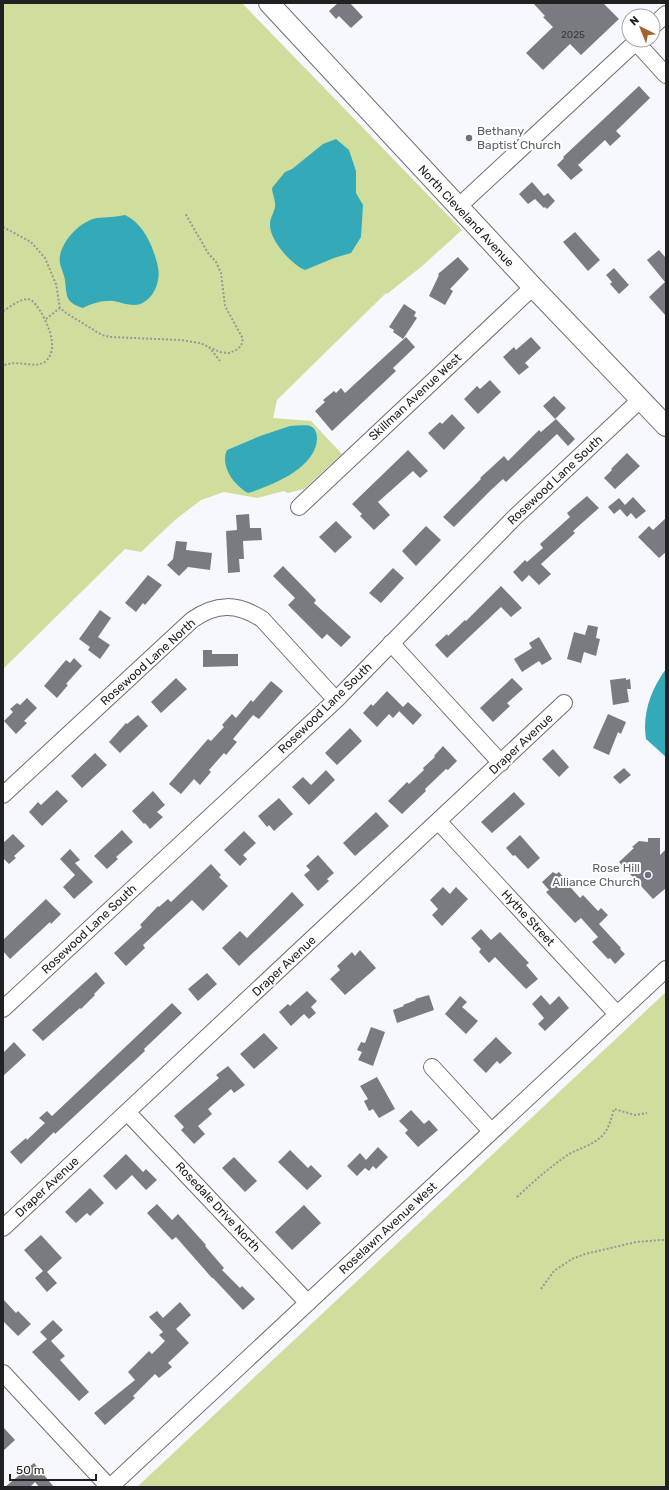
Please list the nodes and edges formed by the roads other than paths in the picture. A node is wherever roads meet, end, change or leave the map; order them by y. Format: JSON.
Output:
{"nodes":[{"id":1,"x":276,"y":5,"type":"edge"},
{"id":2,"x":629,"y":48,"type":"edge"},
{"id":3,"x":643,"y":48,"type":"edge"},
{"id":4,"x":666,"y":75,"type":"edge"},
{"id":5,"x":458,"y":208,"type":"junction"},
{"id":6,"x":533,"y":287,"type":"junction"},
{"id":7,"x":641,"y":399,"type":"junction"},
{"id":8,"x":666,"y":426,"type":"edge"},
{"id":9,"x":299,"y":507,"type":"dead end"},
{"id":10,"x":391,"y":643,"type":"junction"},
{"id":11,"x":336,"y":700,"type":"junction"},
{"id":12,"x":564,"y":704,"type":"dead end"},
{"id":13,"x":501,"y":763,"type":"junction"},
{"id":14,"x":3,"y":795,"type":"edge"},
{"id":15,"x":438,"y":822,"type":"junction"},
{"id":16,"x":666,"y":969,"type":"edge"},
{"id":17,"x":3,"y":1009,"type":"edge"},
{"id":18,"x":617,"y":1014,"type":"junction"},
{"id":19,"x":432,"y":1068,"type":"dead end"},
{"id":20,"x":127,"y":1112,"type":"junction"},
{"id":21,"x":491,"y":1132,"type":"junction"},
{"id":22,"x":3,"y":1228,"type":"edge"},
{"id":23,"x":308,"y":1303,"type":"junction"},
{"id":24,"x":3,"y":1374,"type":"edge"},
{"id":25,"x":110,"y":1487,"type":"edge"}],
"edges":[{"from":1,"to":5,"type":"main road","name":"North Cleveland Avenue"},
{"from":2,"to":5,"type":"street"},
{"from":3,"to":4,"type":"street"},
{"from":5,"to":6,"type":"main road","name":"North Cleveland Avenue"},
{"from":6,"to":7,"type":"main road","name":"North Cleveland Avenue"},
{"from":6,"to":9,"type":"street","name":"Skillman Avenue West"},
{"from":7,"to":8,"type":"main road","name":"North Cleveland Avenue"},
{"from":7,"to":10,"type":"street","name":"Rosewood Lane South"},
{"from":10,"to":11,"type":"street","name":"Rosewood Lane South"},
{"from":10,"to":13,"type":"street"},
{"from":11,"to":14,"type":"street","name":"Rosewood Lane North"},
{"from":11,"to":17,"type":"street","name":"Rosewood Lane South"},
{"from":12,"to":13,"type":"street","name":"Draper Avenue"},
{"from":13,"to":15,"type":"street","name":"Draper Avenue"},
{"from":15,"to":18,"type":"street","name":"Hythe Street"},
{"from":15,"to":20,"type":"street","name":"Draper Avenue"},
{"from":16,"to":18,"type":"street","name":"Roselawn Avenue West"},
{"from":18,"to":21,"type":"street","name":"Roselawn Avenue West"},
{"from":19,"to":21,"type":"street"},
{"from":20,"to":22,"type":"street","name":"Draper Avenue"},
{"from":20,"to":23,"type":"street","name":"Rosedale Drive North"},
{"from":21,"to":23,"type":"street","name":"Roselawn Avenue West"},
{"from":23,"to":25,"type":"street","name":"Roselawn Avenue West"},
{"from":24,"to":25,"type":"street"}]}
